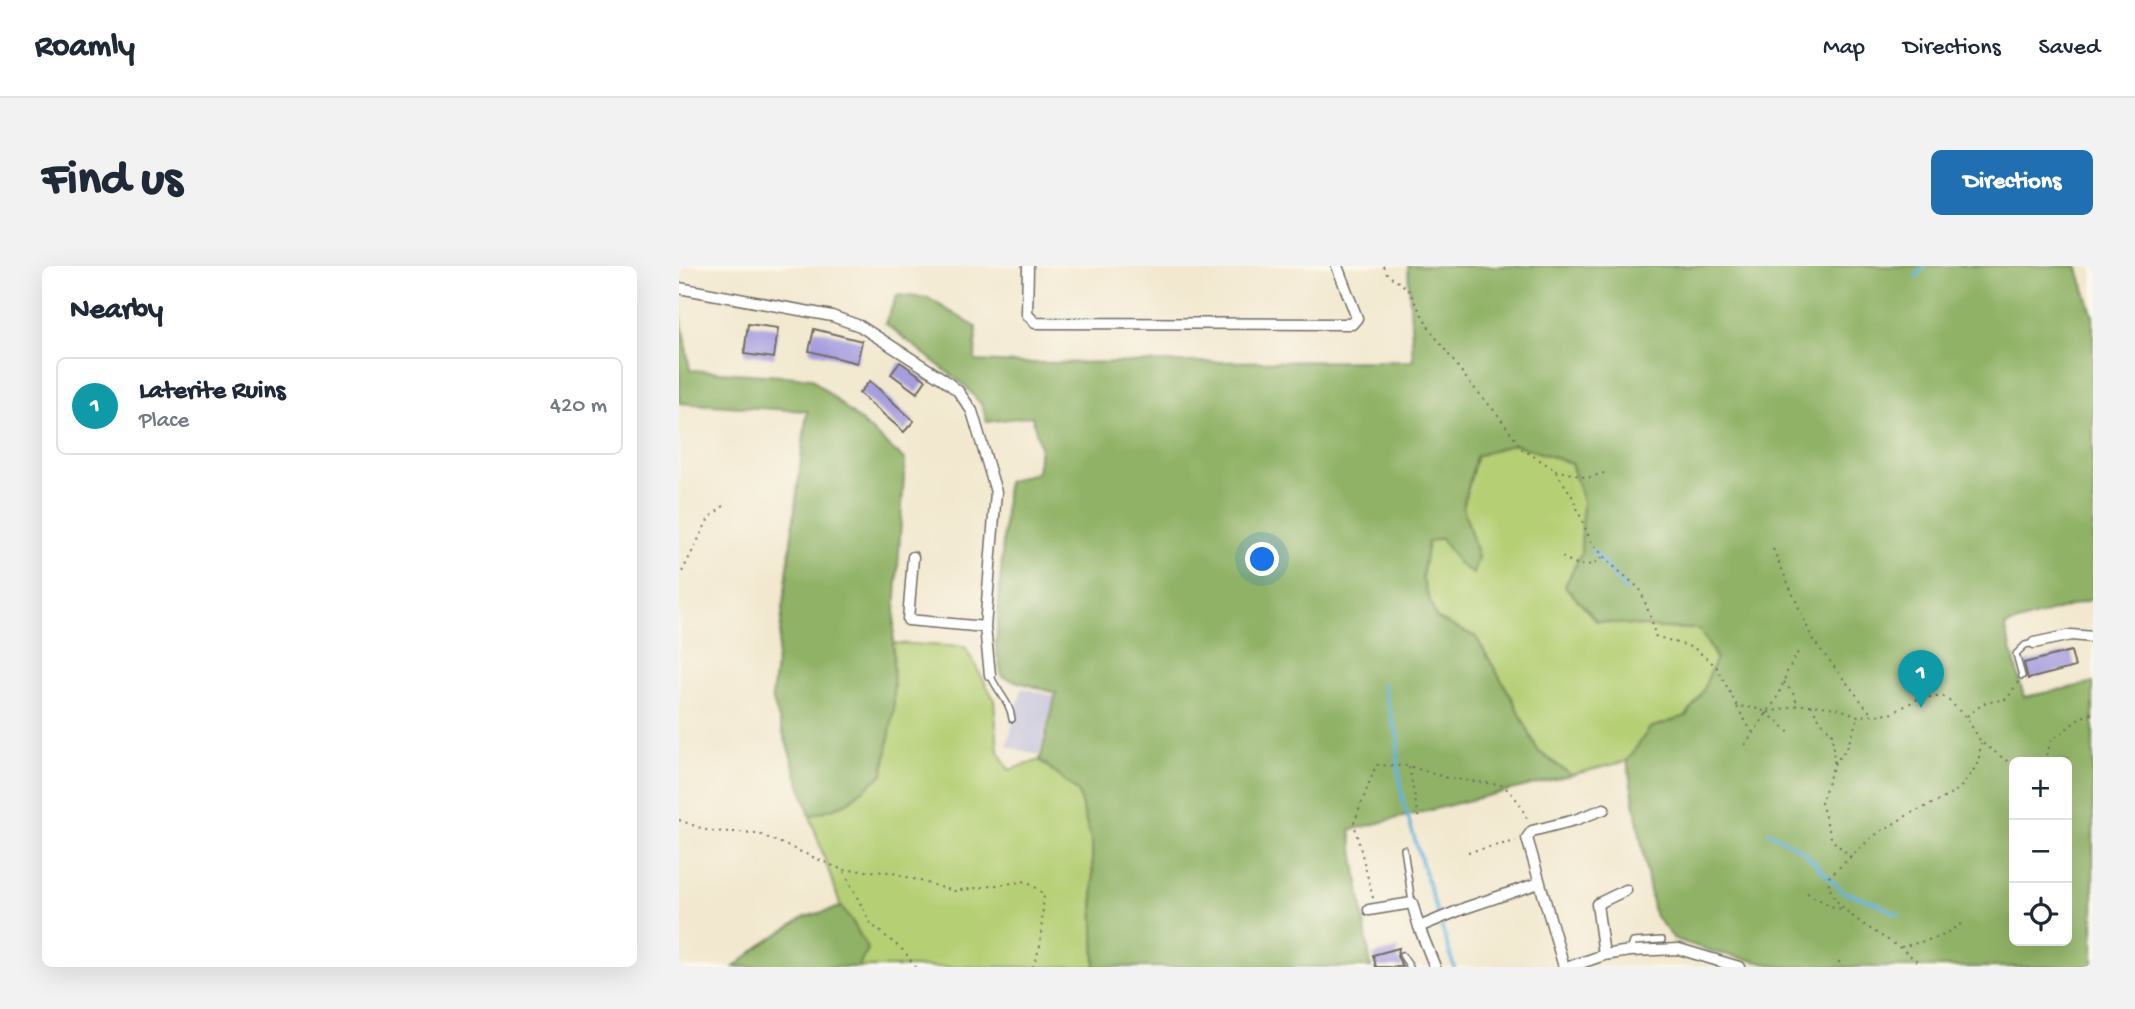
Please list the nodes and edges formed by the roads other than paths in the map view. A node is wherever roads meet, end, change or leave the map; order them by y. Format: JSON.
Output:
{"nodes":[{"id":1,"x":1028,"y":266,"type":"edge"},
{"id":2,"x":1337,"y":266,"type":"edge"},
{"id":3,"x":679,"y":288,"type":"edge"},
{"id":4,"x":912,"y":556,"type":"dead end"},
{"id":5,"x":985,"y":627,"type":"junction"},
{"id":6,"x":2093,"y":637,"type":"edge"},
{"id":7,"x":2034,"y":643,"type":"joint"},
{"id":8,"x":990,"y":675,"type":"joint"},
{"id":9,"x":2022,"y":676,"type":"road end"},
{"id":10,"x":1012,"y":719,"type":"dead end"},
{"id":11,"x":1604,"y":809,"type":"dead end"},
{"id":12,"x":1403,"y":849,"type":"dead end"},
{"id":13,"x":1539,"y":883,"type":"junction"},
{"id":14,"x":1626,"y":890,"type":"dead end"},
{"id":15,"x":1412,"y":903,"type":"junction"},
{"id":16,"x":1373,"y":909,"type":"road end"},
{"id":17,"x":1419,"y":927,"type":"junction"},
{"id":18,"x":1662,"y":940,"type":"dead end"},
{"id":19,"x":1630,"y":951,"type":"junction"},
{"id":20,"x":1402,"y":955,"type":"dead end"},
{"id":21,"x":1600,"y":960,"type":"edge"},
{"id":22,"x":1410,"y":967,"type":"edge"},
{"id":23,"x":1434,"y":967,"type":"edge"},
{"id":24,"x":1567,"y":967,"type":"edge"},
{"id":25,"x":1739,"y":967,"type":"edge"}],
"edges":[{"from":1,"to":2,"type":"street"},
{"from":3,"to":5,"type":"street"},
{"from":4,"to":5,"type":"street"},
{"from":5,"to":8,"type":"street"},
{"from":6,"to":7,"type":"street"},
{"from":7,"to":9,"type":"lane"},
{"from":8,"to":10,"type":"lane"},
{"from":11,"to":13,"type":"street"},
{"from":12,"to":15,"type":"lane"},
{"from":13,"to":17,"type":"street"},
{"from":13,"to":24,"type":"street"},
{"from":14,"to":21,"type":"street"},
{"from":15,"to":16,"type":"street"},
{"from":15,"to":17,"type":"street"},
{"from":17,"to":23,"type":"street"},
{"from":18,"to":19,"type":"lane"},
{"from":19,"to":21,"type":"street"},
{"from":19,"to":25,"type":"street"},
{"from":20,"to":22,"type":"lane"},
{"from":21,"to":24,"type":"street"}]}
